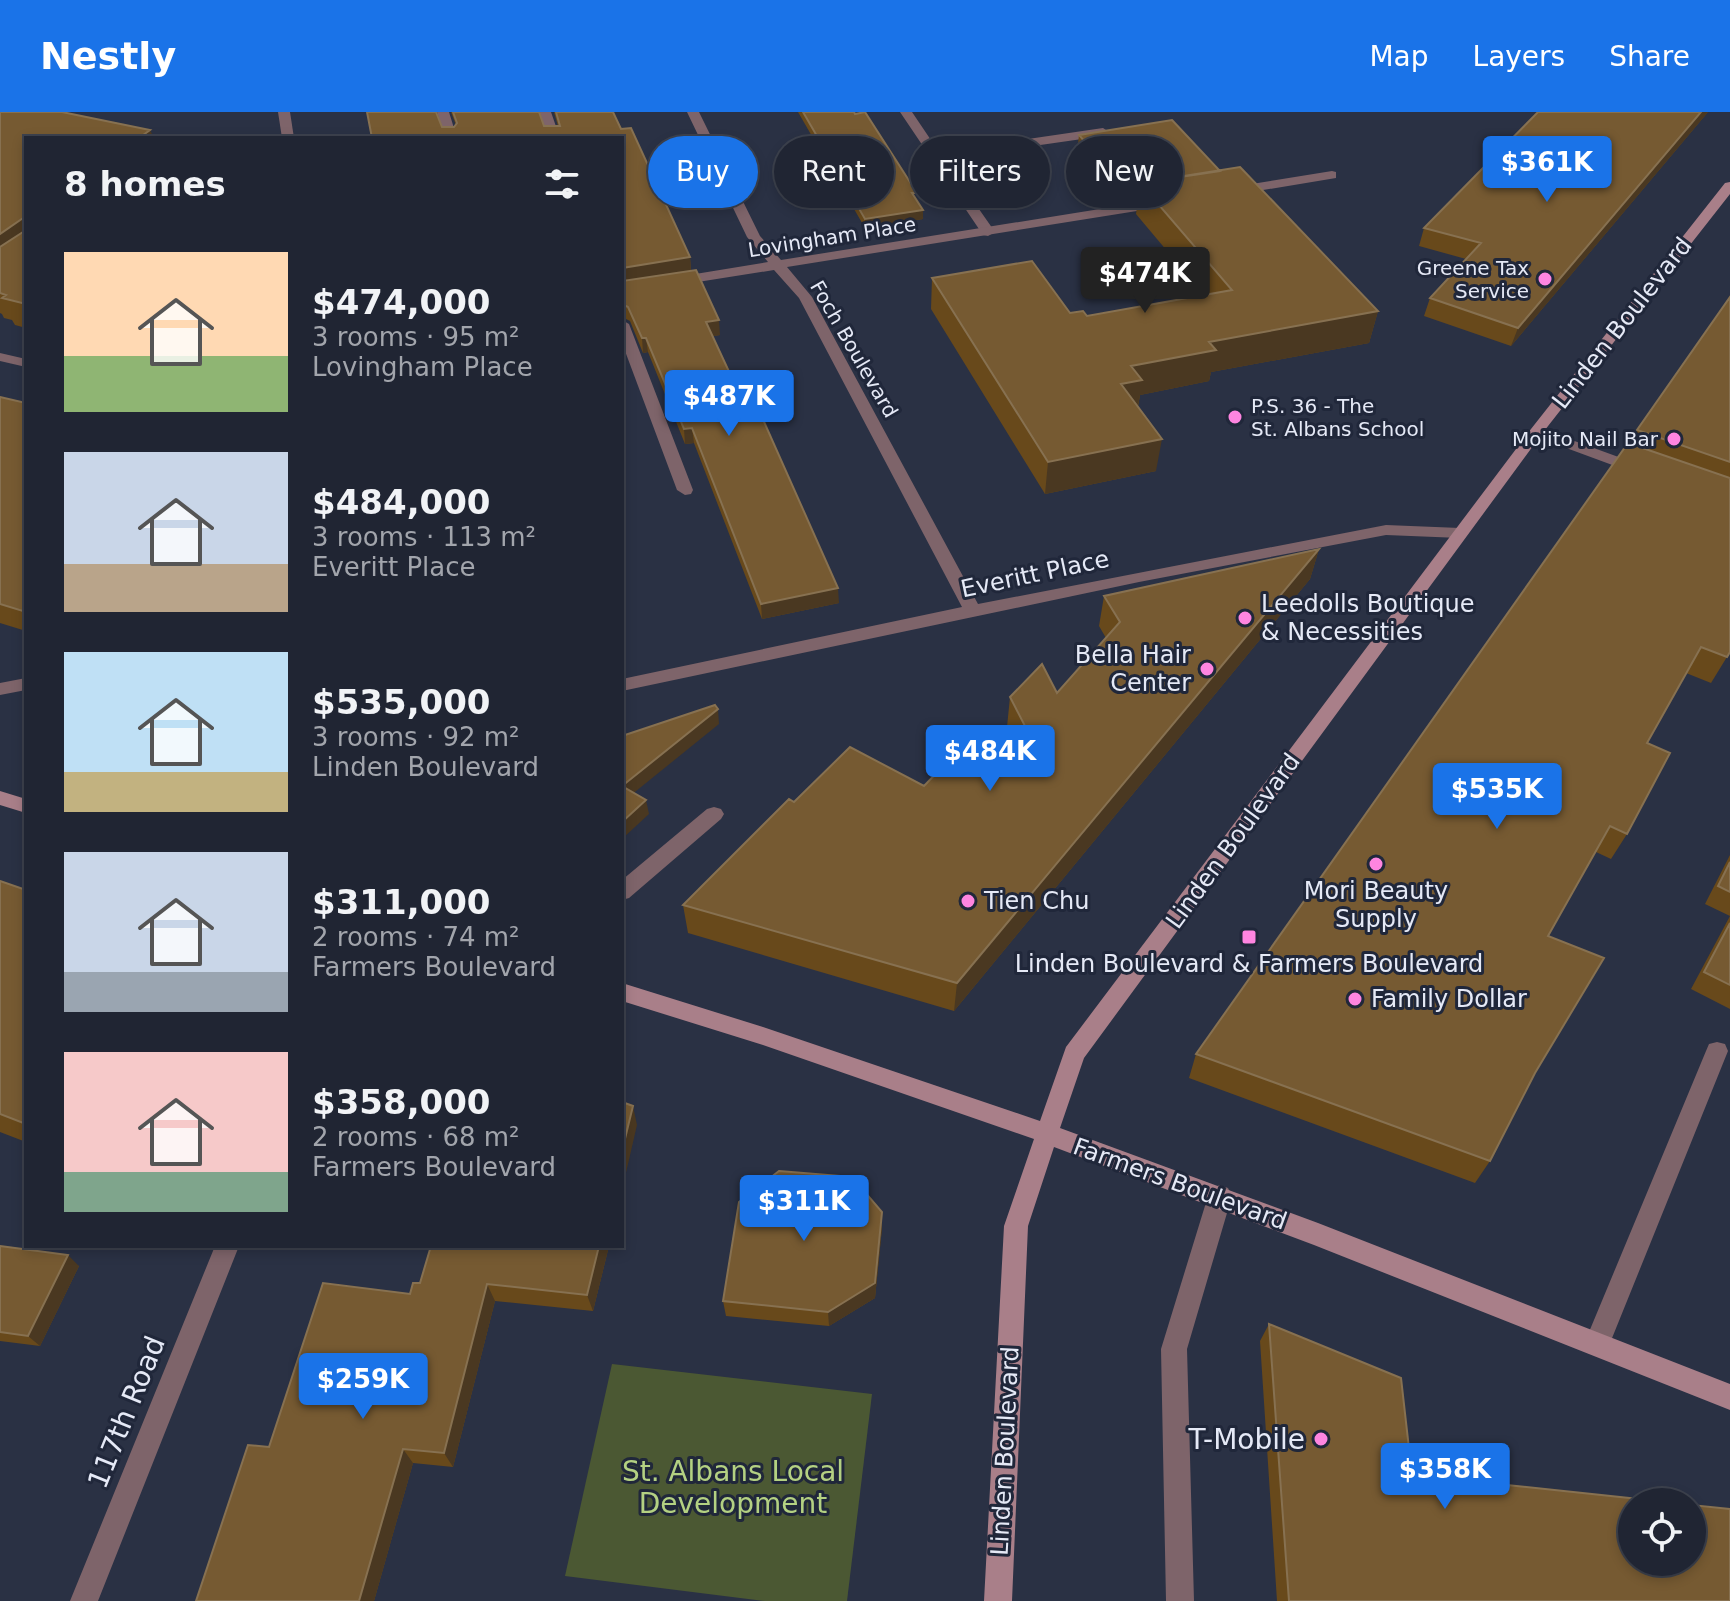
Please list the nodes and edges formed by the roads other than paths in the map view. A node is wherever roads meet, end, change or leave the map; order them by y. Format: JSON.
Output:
{"nodes":[{"id":1,"x":284,"y":112,"type":"edge"},
{"id":2,"x":443,"y":112,"type":"edge"},
{"id":3,"x":545,"y":112,"type":"edge"},
{"id":4,"x":693,"y":112,"type":"edge"},
{"id":5,"x":906,"y":112,"type":"edge"},
{"id":6,"x":1116,"y":130,"type":"edge"},
{"id":7,"x":288,"y":136,"type":"edge"},
{"id":8,"x":450,"y":136,"type":"edge"},
{"id":9,"x":553,"y":136,"type":"edge"},
{"id":10,"x":922,"y":136,"type":"edge"},
{"id":11,"x":1050,"y":140,"type":"edge"},
{"id":12,"x":1332,"y":175,"type":"dead end"},
{"id":13,"x":1730,"y":186,"type":"edge"},
{"id":14,"x":1224,"y":193,"type":"edge"},
{"id":15,"x":972,"y":208,"type":"edge"},
{"id":16,"x":1130,"y":208,"type":"edge"},
{"id":17,"x":988,"y":232,"type":"junction"},
{"id":18,"x":779,"y":266,"type":"junction"},
{"id":19,"x":624,"y":290,"type":"edge"},
{"id":20,"x":624,"y":329,"type":"edge"},
{"id":21,"x":0,"y":357,"type":"edge"},
{"id":22,"x":24,"y":363,"type":"edge"},
{"id":23,"x":1536,"y":432,"type":"junction"},
{"id":24,"x":1658,"y":477,"type":"edge"},
{"id":25,"x":685,"y":490,"type":"dead end"},
{"id":26,"x":1460,"y":533,"type":"junction"},
{"id":27,"x":973,"y":611,"type":"junction"},
{"id":28,"x":24,"y":684,"type":"edge"},
{"id":29,"x":624,"y":685,"type":"edge"},
{"id":30,"x":0,"y":689,"type":"edge"},
{"id":31,"x":0,"y":798,"type":"edge"},
{"id":32,"x":24,"y":805,"type":"edge"},
{"id":33,"x":714,"y":814,"type":"dead end"},
{"id":34,"x":624,"y":890,"type":"edge"},
{"id":35,"x":624,"y":993,"type":"edge"},
{"id":36,"x":1717,"y":1051,"type":"dead end"},
{"id":37,"x":1048,"y":1135,"type":"junction"},
{"id":38,"x":1220,"y":1196,"type":"junction"},
{"id":39,"x":226,"y":1248,"type":"edge"},
{"id":40,"x":1597,"y":1344,"type":"junction"},
{"id":41,"x":1730,"y":1397,"type":"edge"},
{"id":42,"x":84,"y":1601,"type":"edge"},
{"id":43,"x":998,"y":1601,"type":"edge"},
{"id":44,"x":1180,"y":1601,"type":"edge"}],
"edges":[{"from":1,"to":7,"type":"street"},
{"from":2,"to":8,"type":"street"},
{"from":3,"to":9,"type":"street"},
{"from":4,"to":18,"type":"street","name":"Foch Boulevard"},
{"from":5,"to":10,"type":"street"},
{"from":6,"to":11,"type":"street"},
{"from":12,"to":14,"type":"street"},
{"from":13,"to":23,"type":"main road","name":"Linden Boulevard"},
{"from":15,"to":17,"type":"street"},
{"from":16,"to":17,"type":"street","name":"Lovingham Place"},
{"from":17,"to":18,"type":"street","name":"Lovingham Place"},
{"from":18,"to":19,"type":"street","name":"Lovingham Place"},
{"from":18,"to":27,"type":"street","name":"Foch Boulevard"},
{"from":20,"to":25,"type":"street"},
{"from":21,"to":22,"type":"street"},
{"from":23,"to":24,"type":"street"},
{"from":23,"to":26,"type":"main road","name":"Linden Boulevard"},
{"from":26,"to":27,"type":"street","name":"Everitt Place"},
{"from":26,"to":37,"type":"main road","name":"Linden Boulevard"},
{"from":27,"to":29,"type":"street","name":"Everitt Place"},
{"from":28,"to":30,"type":"street"},
{"from":31,"to":32,"type":"main road"},
{"from":33,"to":34,"type":"street"},
{"from":35,"to":37,"type":"main road","name":"Farmers Boulevard"},
{"from":36,"to":40,"type":"street"},
{"from":37,"to":38,"type":"main road","name":"Farmers Boulevard"},
{"from":37,"to":43,"type":"main road","name":"Linden Boulevard"},
{"from":38,"to":40,"type":"main road","name":"Farmers Boulevard"},
{"from":38,"to":44,"type":"street"},
{"from":39,"to":42,"type":"street","name":"117th Road"},
{"from":40,"to":41,"type":"main road","name":"Farmers Boulevard"}]}
